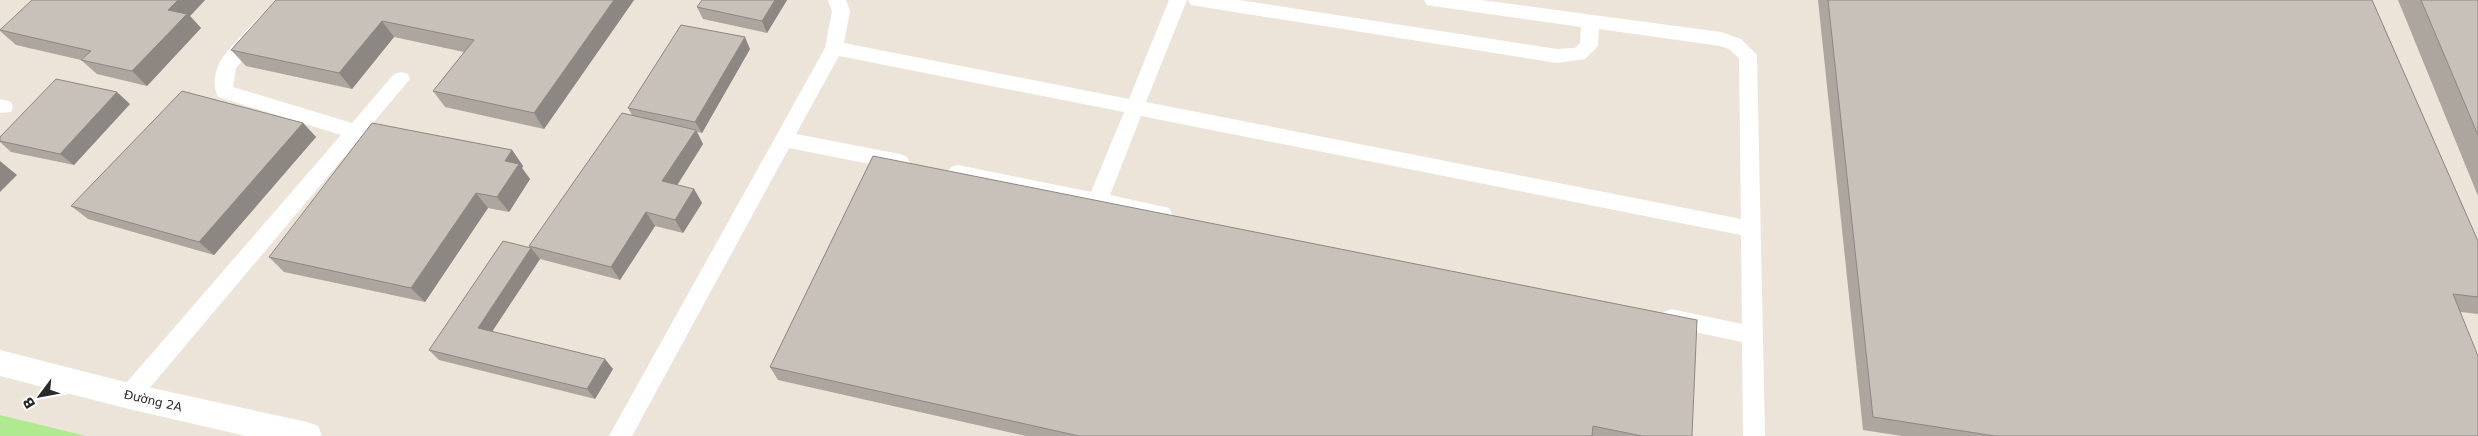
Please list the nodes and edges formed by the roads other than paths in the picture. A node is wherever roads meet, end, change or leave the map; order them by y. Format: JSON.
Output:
{"nodes":[{"id":1,"x":286,"y":0,"type":"edge"},
{"id":2,"x":837,"y":0,"type":"edge"},
{"id":3,"x":1178,"y":0,"type":"edge"},
{"id":4,"x":1197,"y":0,"type":"edge"},
{"id":5,"x":1433,"y":0,"type":"edge"},
{"id":6,"x":1591,"y":20,"type":"junction"},
{"id":7,"x":834,"y":48,"type":"junction"},
{"id":8,"x":401,"y":79,"type":"dead end"},
{"id":9,"x":1135,"y":108,"type":"junction"},
{"id":10,"x":355,"y":132,"type":"junction"},
{"id":11,"x":784,"y":139,"type":"junction"},
{"id":12,"x":1098,"y":200,"type":"junction"},
{"id":13,"x":1184,"y":218,"type":"edge"},
{"id":14,"x":1750,"y":229,"type":"junction"},
{"id":15,"x":1655,"y":315,"type":"edge"},
{"id":16,"x":1752,"y":335,"type":"junction"},
{"id":17,"x":0,"y":363,"type":"edge"},
{"id":18,"x":129,"y":396,"type":"junction"},
{"id":19,"x":308,"y":436,"type":"edge"},
{"id":20,"x":620,"y":436,"type":"edge"},
{"id":21,"x":1754,"y":436,"type":"edge"}],
"edges":[{"from":1,"to":10,"type":"lane"},
{"from":2,"to":7,"type":"lane"},
{"from":3,"to":9,"type":"lane"},
{"from":4,"to":6,"type":"lane"},
{"from":5,"to":6,"type":"lane"},
{"from":6,"to":14,"type":"lane"},
{"from":7,"to":9,"type":"lane"},
{"from":7,"to":11,"type":"lane"},
{"from":8,"to":10,"type":"lane"},
{"from":9,"to":12,"type":"lane"},
{"from":9,"to":14,"type":"lane"},
{"from":10,"to":18,"type":"lane"},
{"from":11,"to":12,"type":"lane"},
{"from":11,"to":20,"type":"lane"},
{"from":12,"to":13,"type":"lane"},
{"from":14,"to":16,"type":"lane"},
{"from":15,"to":16,"type":"lane"},
{"from":16,"to":21,"type":"lane"},
{"from":17,"to":18,"type":"street","name":"Đường 2A"},
{"from":18,"to":19,"type":"street","name":"Đường 2A"}]}
